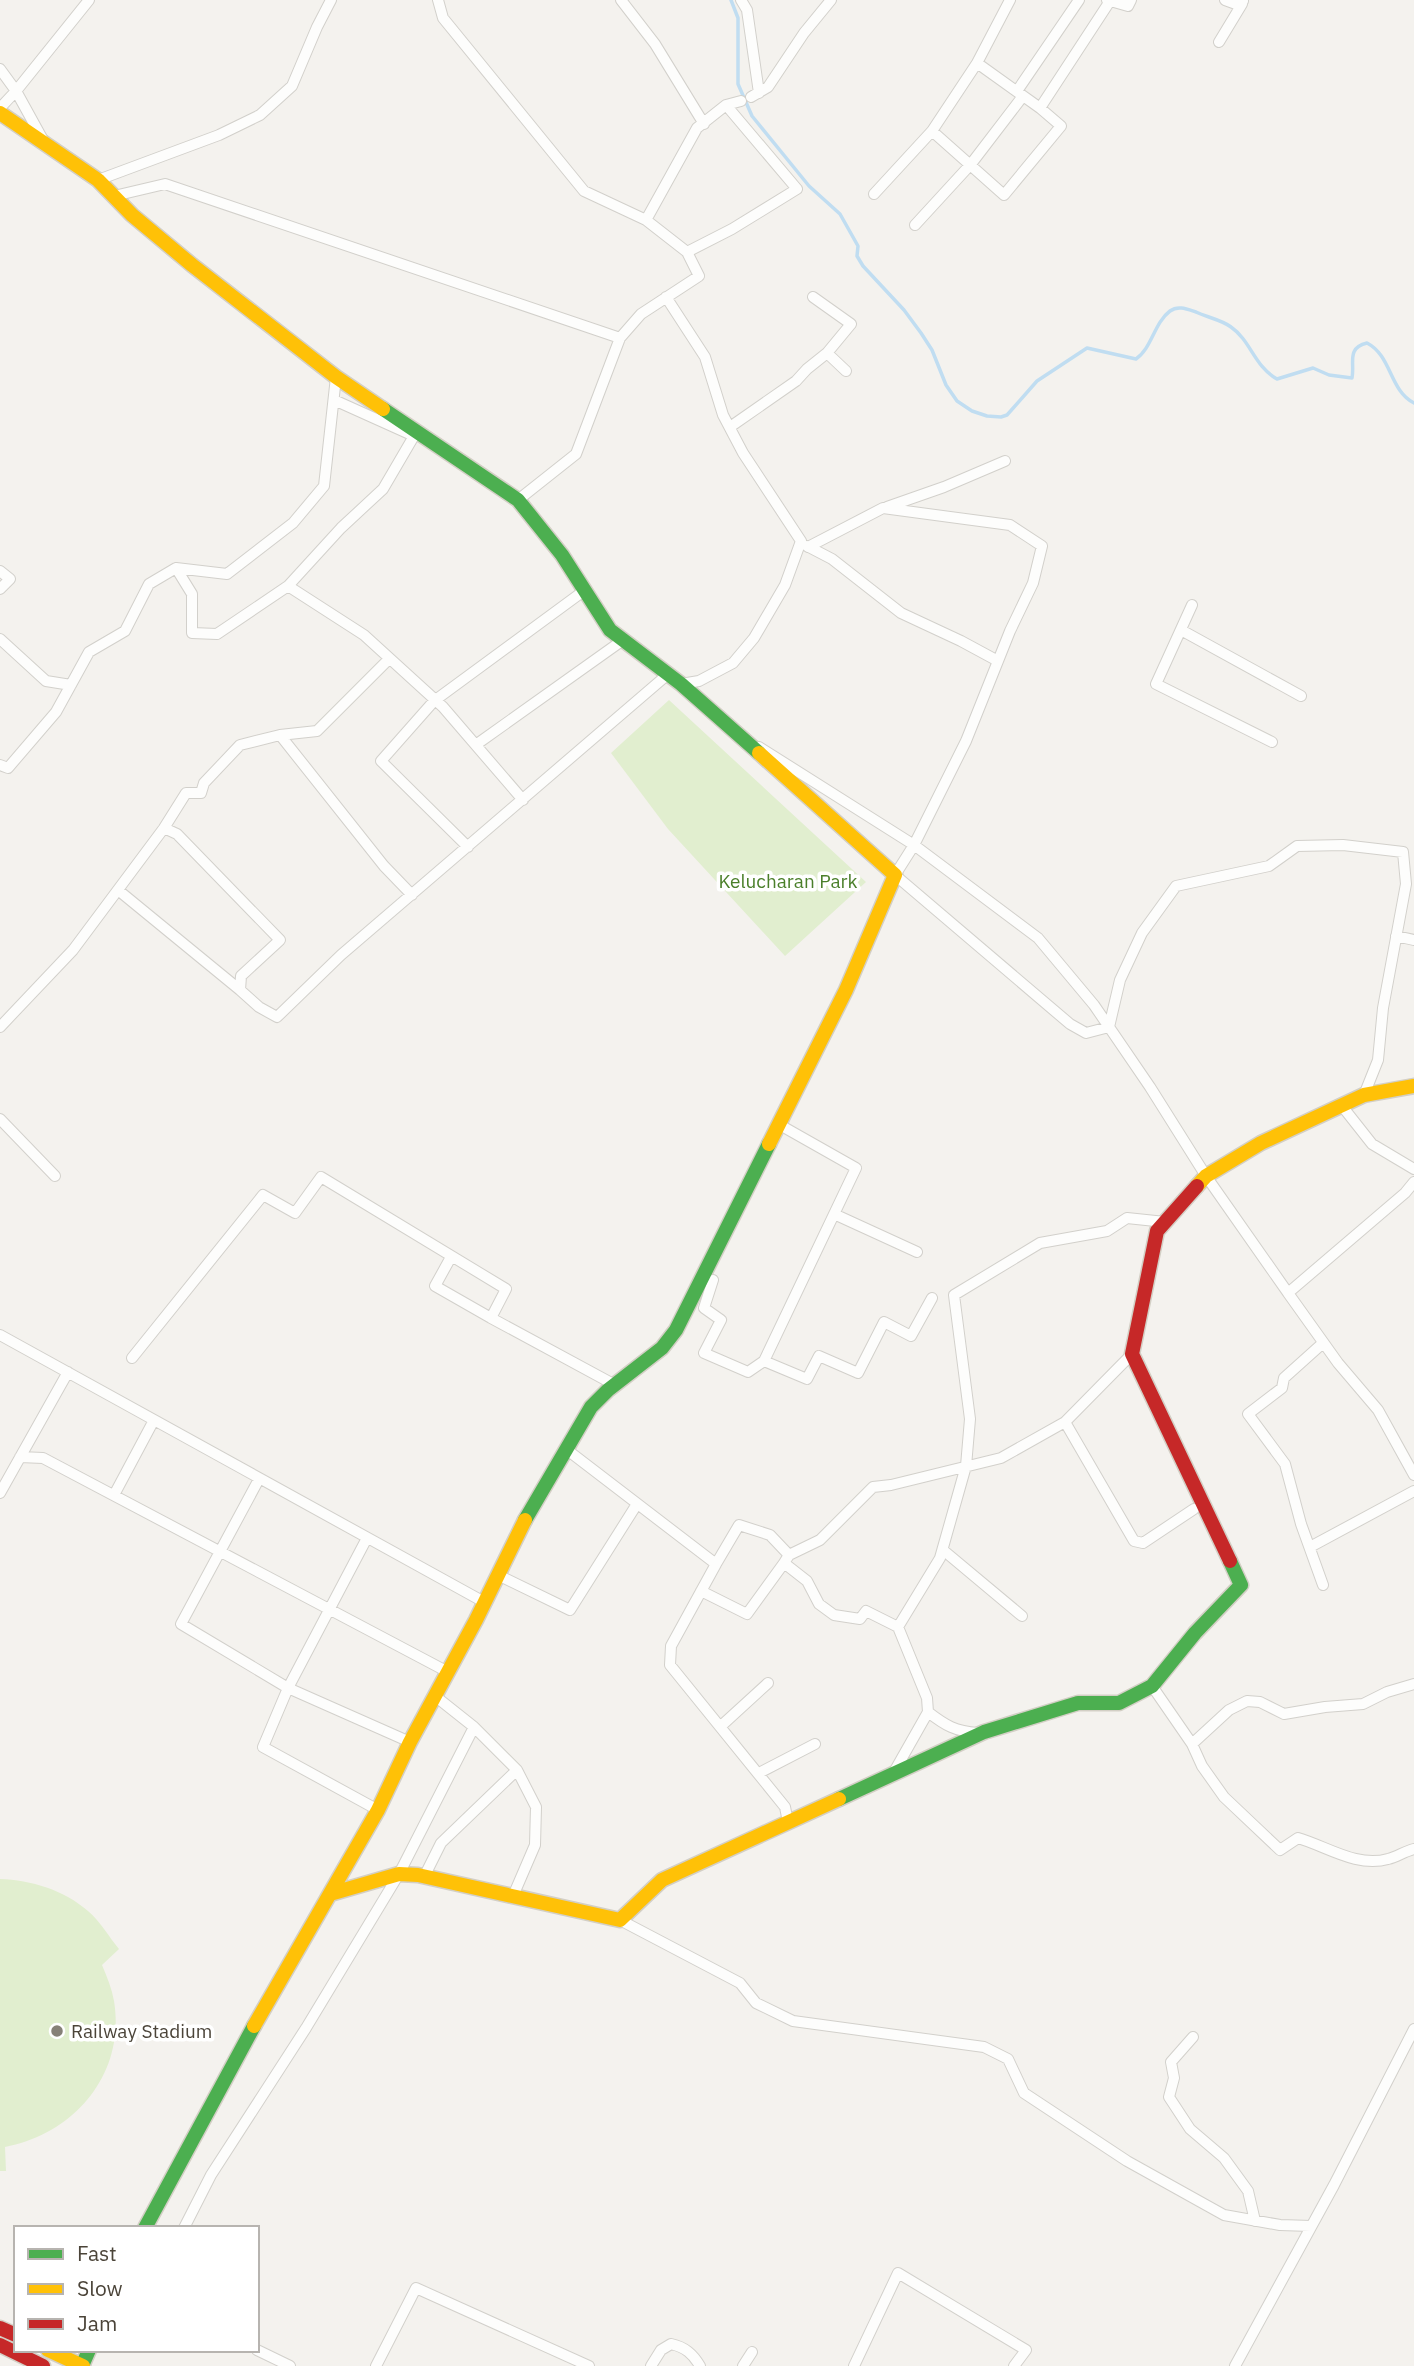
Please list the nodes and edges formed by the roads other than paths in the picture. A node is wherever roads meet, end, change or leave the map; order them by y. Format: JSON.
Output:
{"nodes":[{"id":1,"x":89,"y":0,"type":"edge"},
{"id":2,"x":331,"y":0,"type":"edge"},
{"id":3,"x":438,"y":0,"type":"edge"},
{"id":4,"x":621,"y":0,"type":"edge"},
{"id":5,"x":741,"y":0,"type":"edge"},
{"id":6,"x":831,"y":0,"type":"edge"},
{"id":7,"x":1010,"y":0,"type":"edge"},
{"id":8,"x":1079,"y":0,"type":"edge"},
{"id":9,"x":1109,"y":0,"type":"edge"},
{"id":10,"x":1131,"y":0,"type":"edge"},
{"id":11,"x":1225,"y":0,"type":"edge"},
{"id":12,"x":1243,"y":2,"type":"edge"},
{"id":13,"x":1219,"y":43,"type":"dead end"},
{"id":14,"x":977,"y":63,"type":"junction"},
{"id":15,"x":0,"y":69,"type":"edge"},
{"id":16,"x":16,"y":91,"type":"junction"},
{"id":17,"x":1020,"y":93,"type":"junction"},
{"id":18,"x":750,"y":97,"type":"junction"},
{"id":19,"x":726,"y":105,"type":"junction"},
{"id":20,"x":1040,"y":108,"type":"junction"},
{"id":21,"x":0,"y":110,"type":"edge"},
{"id":22,"x":704,"y":124,"type":"junction"},
{"id":23,"x":932,"y":131,"type":"junction"},
{"id":24,"x":43,"y":141,"type":"junction"},
{"id":25,"x":971,"y":164,"type":"junction"},
{"id":26,"x":98,"y":180,"type":"junction"},
{"id":27,"x":874,"y":194,"type":"dead end"},
{"id":28,"x":114,"y":196,"type":"junction"},
{"id":29,"x":646,"y":220,"type":"junction"},
{"id":30,"x":915,"y":225,"type":"dead end"},
{"id":31,"x":687,"y":252,"type":"junction"},
{"id":32,"x":666,"y":297,"type":"junction"},
{"id":33,"x":813,"y":298,"type":"dead end"},
{"id":34,"x":620,"y":338,"type":"junction"},
{"id":35,"x":827,"y":353,"type":"junction"},
{"id":36,"x":846,"y":372,"type":"dead end"},
{"id":37,"x":336,"y":377,"type":"junction"},
{"id":38,"x":334,"y":400,"type":"junction"},
{"id":39,"x":730,"y":427,"type":"junction"},
{"id":40,"x":1005,"y":461,"type":"dead end"},
{"id":41,"x":518,"y":500,"type":"junction"},
{"id":42,"x":883,"y":508,"type":"junction"},
{"id":43,"x":805,"y":544,"type":"junction"},
{"id":44,"x":176,"y":568,"type":"junction"},
{"id":45,"x":0,"y":571,"type":"edge"},
{"id":46,"x":288,"y":586,"type":"junction"},
{"id":47,"x":0,"y":589,"type":"edge"},
{"id":48,"x":585,"y":590,"type":"junction"},
{"id":49,"x":1192,"y":605,"type":"dead end"},
{"id":50,"x":1181,"y":630,"type":"junction"},
{"id":51,"x":0,"y":639,"type":"edge"},
{"id":52,"x":623,"y":640,"type":"junction"},
{"id":53,"x":389,"y":659,"type":"junction"},
{"id":54,"x":998,"y":662,"type":"junction"},
{"id":55,"x":667,"y":675,"type":"junction"},
{"id":56,"x":681,"y":684,"type":"junction"},
{"id":57,"x":71,"y":685,"type":"junction"},
{"id":58,"x":1301,"y":696,"type":"dead end"},
{"id":59,"x":435,"y":701,"type":"junction"},
{"id":60,"x":730,"y":728,"type":"junction"},
{"id":61,"x":279,"y":735,"type":"junction"},
{"id":62,"x":1272,"y":742,"type":"dead end"},
{"id":63,"x":477,"y":744,"type":"junction"},
{"id":64,"x":0,"y":765,"type":"edge"},
{"id":65,"x":523,"y":800,"type":"junction"},
{"id":66,"x":164,"y":828,"type":"junction"},
{"id":67,"x":914,"y":845,"type":"junction"},
{"id":68,"x":468,"y":847,"type":"junction"},
{"id":69,"x":895,"y":875,"type":"junction"},
{"id":70,"x":118,"y":890,"type":"junction"},
{"id":71,"x":412,"y":895,"type":"junction"},
{"id":72,"x":1396,"y":936,"type":"junction"},
{"id":73,"x":1414,"y":940,"type":"edge"},
{"id":74,"x":240,"y":990,"type":"junction"},
{"id":75,"x":0,"y":1027,"type":"edge"},
{"id":76,"x":1109,"y":1027,"type":"junction"},
{"id":77,"x":1414,"y":1086,"type":"edge"},
{"id":78,"x":1364,"y":1095,"type":"junction"},
{"id":79,"x":1342,"y":1106,"type":"junction"},
{"id":80,"x":0,"y":1119,"type":"edge"},
{"id":81,"x":780,"y":1125,"type":"junction"},
{"id":82,"x":1414,"y":1169,"type":"edge"},
{"id":83,"x":1206,"y":1175,"type":"junction"},
{"id":84,"x":55,"y":1176,"type":"dead end"},
{"id":85,"x":1414,"y":1182,"type":"edge"},
{"id":86,"x":834,"y":1214,"type":"junction"},
{"id":87,"x":1165,"y":1222,"type":"junction"},
{"id":88,"x":917,"y":1252,"type":"dead end"},
{"id":89,"x":451,"y":1257,"type":"junction"},
{"id":90,"x":713,"y":1280,"type":"dead end"},
{"id":91,"x":1288,"y":1293,"type":"junction"},
{"id":92,"x":932,"y":1298,"type":"dead end"},
{"id":93,"x":491,"y":1318,"type":"junction"},
{"id":94,"x":0,"y":1335,"type":"edge"},
{"id":95,"x":1323,"y":1343,"type":"junction"},
{"id":96,"x":1132,"y":1354,"type":"junction"},
{"id":97,"x":132,"y":1358,"type":"dead end"},
{"id":98,"x":764,"y":1361,"type":"junction"},
{"id":99,"x":68,"y":1373,"type":"junction"},
{"id":100,"x":615,"y":1385,"type":"junction"},
{"id":101,"x":154,"y":1420,"type":"junction"},
{"id":102,"x":1065,"y":1422,"type":"junction"},
{"id":103,"x":566,"y":1449,"type":"junction"},
{"id":104,"x":20,"y":1457,"type":"junction"},
{"id":105,"x":967,"y":1466,"type":"junction"},
{"id":106,"x":1414,"y":1475,"type":"edge"},
{"id":107,"x":259,"y":1479,"type":"junction"},
{"id":108,"x":1414,"y":1491,"type":"edge"},
{"id":109,"x":0,"y":1493,"type":"edge"},
{"id":110,"x":114,"y":1495,"type":"junction"},
{"id":111,"x":636,"y":1504,"type":"junction"},
{"id":112,"x":1194,"y":1509,"type":"dead end"},
{"id":113,"x":367,"y":1538,"type":"junction"},
{"id":114,"x":1310,"y":1547,"type":"junction"},
{"id":115,"x":943,"y":1550,"type":"junction"},
{"id":116,"x":220,"y":1551,"type":"junction"},
{"id":117,"x":787,"y":1559,"type":"junction"},
{"id":118,"x":716,"y":1564,"type":"junction"},
{"id":119,"x":498,"y":1575,"type":"junction"},
{"id":120,"x":1323,"y":1585,"type":"dead end"},
{"id":121,"x":701,"y":1591,"type":"junction"},
{"id":122,"x":484,"y":1602,"type":"junction"},
{"id":123,"x":331,"y":1610,"type":"junction"},
{"id":124,"x":1022,"y":1616,"type":"dead end"},
{"id":125,"x":898,"y":1627,"type":"junction"},
{"id":126,"x":448,"y":1672,"type":"junction"},
{"id":127,"x":768,"y":1683,"type":"dead end"},
{"id":128,"x":1414,"y":1684,"type":"edge"},
{"id":129,"x":1152,"y":1686,"type":"junction"},
{"id":130,"x":288,"y":1688,"type":"junction"},
{"id":131,"x":435,"y":1696,"type":"junction"},
{"id":132,"x":929,"y":1712,"type":"junction"},
{"id":133,"x":721,"y":1726,"type":"junction"},
{"id":134,"x":474,"y":1727,"type":"junction"},
{"id":135,"x":980,"y":1733,"type":"junction"},
{"id":136,"x":410,"y":1742,"type":"junction"},
{"id":137,"x":815,"y":1744,"type":"dead end"},
{"id":138,"x":1192,"y":1744,"type":"junction"},
{"id":139,"x":517,"y":1770,"type":"junction"},
{"id":140,"x":759,"y":1773,"type":"junction"},
{"id":141,"x":893,"y":1773,"type":"junction"},
{"id":142,"x":378,"y":1810,"type":"junction"},
{"id":143,"x":788,"y":1822,"type":"junction"},
{"id":144,"x":1414,"y":1849,"type":"edge"},
{"id":145,"x":399,"y":1874,"type":"junction"},
{"id":146,"x":424,"y":1877,"type":"junction"},
{"id":147,"x":330,"y":1894,"type":"junction"},
{"id":148,"x":513,"y":1896,"type":"junction"},
{"id":149,"x":620,"y":1920,"type":"junction"},
{"id":150,"x":1414,"y":2029,"type":"edge"},
{"id":151,"x":1193,"y":2037,"type":"dead end"},
{"id":152,"x":1255,"y":2221,"type":"junction"},
{"id":153,"x":146,"y":2226,"type":"edge"},
{"id":154,"x":185,"y":2226,"type":"edge"},
{"id":155,"x":1311,"y":2226,"type":"junction"},
{"id":156,"x":259,"y":2351,"type":"edge"},
{"id":157,"x":14,"y":2352,"type":"edge"},
{"id":158,"x":52,"y":2352,"type":"edge"},
{"id":159,"x":752,"y":2352,"type":"dead end"},
{"id":160,"x":43,"y":2366,"type":"edge"},
{"id":161,"x":82,"y":2366,"type":"edge"},
{"id":162,"x":290,"y":2366,"type":"edge"},
{"id":163,"x":376,"y":2366,"type":"edge"},
{"id":164,"x":589,"y":2366,"type":"edge"},
{"id":165,"x":651,"y":2366,"type":"edge"},
{"id":166,"x":700,"y":2366,"type":"edge"},
{"id":167,"x":743,"y":2366,"type":"edge"},
{"id":168,"x":854,"y":2366,"type":"edge"},
{"id":169,"x":1014,"y":2366,"type":"edge"},
{"id":170,"x":1235,"y":2366,"type":"edge"}],
"edges":[{"from":1,"to":16,"type":"street"},
{"from":2,"to":26,"type":"street"},
{"from":3,"to":29,"type":"street"},
{"from":4,"to":22,"type":"street"},
{"from":5,"to":18,"type":"street"},
{"from":6,"to":18,"type":"street"},
{"from":7,"to":14,"type":"street"},
{"from":8,"to":17,"type":"street"},
{"from":9,"to":10,"type":"street"},
{"from":9,"to":20,"type":"street"},
{"from":11,"to":12,"type":"street"},
{"from":12,"to":13,"type":"street"},
{"from":14,"to":17,"type":"street"},
{"from":14,"to":23,"type":"street"},
{"from":15,"to":16,"type":"street"},
{"from":16,"to":21,"type":"street"},
{"from":16,"to":24,"type":"street"},
{"from":17,"to":20,"type":"street"},
{"from":17,"to":25,"type":"street"},
{"from":18,"to":19,"type":"street"},
{"from":19,"to":22,"type":"street"},
{"from":19,"to":31,"type":"street"},
{"from":20,"to":25,"type":"street"},
{"from":21,"to":24,"type":"street"},
{"from":22,"to":29,"type":"street"},
{"from":23,"to":25,"type":"street"},
{"from":23,"to":27,"type":"street"},
{"from":24,"to":26,"type":"street"},
{"from":25,"to":30,"type":"street"},
{"from":26,"to":28,"type":"street"},
{"from":28,"to":34,"type":"street"},
{"from":28,"to":37,"type":"street"},
{"from":29,"to":31,"type":"street"},
{"from":31,"to":32,"type":"street"},
{"from":32,"to":34,"type":"street"},
{"from":32,"to":39,"type":"street"},
{"from":33,"to":35,"type":"street"},
{"from":34,"to":41,"type":"street"},
{"from":35,"to":36,"type":"street"},
{"from":35,"to":39,"type":"street"},
{"from":37,"to":38,"type":"street"},
{"from":37,"to":41,"type":"street"},
{"from":38,"to":44,"type":"street"},
{"from":38,"to":46,"type":"street"},
{"from":39,"to":43,"type":"street"},
{"from":40,"to":42,"type":"street"},
{"from":41,"to":48,"type":"street"},
{"from":42,"to":43,"type":"street"},
{"from":42,"to":54,"type":"street"},
{"from":43,"to":54,"type":"street"},
{"from":43,"to":56,"type":"street"},
{"from":44,"to":46,"type":"street"},
{"from":44,"to":57,"type":"street"},
{"from":45,"to":47,"type":"street"},
{"from":46,"to":53,"type":"street"},
{"from":48,"to":52,"type":"street"},
{"from":48,"to":59,"type":"street"},
{"from":49,"to":50,"type":"street"},
{"from":50,"to":58,"type":"street"},
{"from":50,"to":62,"type":"street"},
{"from":51,"to":57,"type":"street"},
{"from":52,"to":55,"type":"street"},
{"from":52,"to":63,"type":"street"},
{"from":53,"to":59,"type":"street"},
{"from":53,"to":61,"type":"street"},
{"from":54,"to":67,"type":"street"},
{"from":55,"to":56,"type":"street"},
{"from":55,"to":65,"type":"street"},
{"from":56,"to":60,"type":"street"},
{"from":57,"to":64,"type":"street"},
{"from":59,"to":63,"type":"street"},
{"from":59,"to":68,"type":"street"},
{"from":60,"to":67,"type":"street"},
{"from":60,"to":69,"type":"street"},
{"from":61,"to":66,"type":"street"},
{"from":61,"to":71,"type":"street"},
{"from":63,"to":65,"type":"street"},
{"from":65,"to":68,"type":"street"},
{"from":66,"to":70,"type":"street"},
{"from":66,"to":74,"type":"street"},
{"from":67,"to":69,"type":"street"},
{"from":67,"to":76,"type":"street"},
{"from":68,"to":71,"type":"street"},
{"from":69,"to":76,"type":"street"},
{"from":69,"to":81,"type":"street"},
{"from":70,"to":74,"type":"street"},
{"from":70,"to":75,"type":"street"},
{"from":71,"to":74,"type":"street"},
{"from":72,"to":73,"type":"street"},
{"from":72,"to":76,"type":"street"},
{"from":72,"to":78,"type":"street"},
{"from":76,"to":83,"type":"street"},
{"from":77,"to":78,"type":"street"},
{"from":78,"to":79,"type":"street"},
{"from":79,"to":82,"type":"street"},
{"from":79,"to":83,"type":"street"},
{"from":80,"to":84,"type":"street"},
{"from":81,"to":86,"type":"street"},
{"from":81,"to":100,"type":"street"},
{"from":83,"to":87,"type":"street"},
{"from":83,"to":91,"type":"street"},
{"from":85,"to":91,"type":"street"},
{"from":86,"to":88,"type":"street"},
{"from":86,"to":98,"type":"street"},
{"from":87,"to":96,"type":"street"},
{"from":87,"to":105,"type":"street"},
{"from":89,"to":93,"type":"street"},
{"from":89,"to":93,"type":"street"},
{"from":89,"to":97,"type":"street"},
{"from":90,"to":98,"type":"street"},
{"from":91,"to":95,"type":"street"},
{"from":92,"to":98,"type":"street"},
{"from":93,"to":100,"type":"street"},
{"from":94,"to":99,"type":"street"},
{"from":95,"to":106,"type":"street"},
{"from":95,"to":114,"type":"street"},
{"from":96,"to":102,"type":"street"},
{"from":96,"to":129,"type":"street"},
{"from":99,"to":101,"type":"street"},
{"from":99,"to":104,"type":"street"},
{"from":100,"to":103,"type":"street"},
{"from":101,"to":107,"type":"street"},
{"from":101,"to":110,"type":"street"},
{"from":102,"to":105,"type":"street"},
{"from":102,"to":112,"type":"street"},
{"from":103,"to":111,"type":"street"},
{"from":103,"to":119,"type":"street"},
{"from":104,"to":109,"type":"street"},
{"from":104,"to":110,"type":"street"},
{"from":105,"to":115,"type":"street"},
{"from":105,"to":117,"type":"street"},
{"from":107,"to":113,"type":"street"},
{"from":107,"to":116,"type":"street"},
{"from":108,"to":114,"type":"street"},
{"from":110,"to":116,"type":"street"},
{"from":111,"to":118,"type":"street"},
{"from":111,"to":119,"type":"street"},
{"from":113,"to":122,"type":"street"},
{"from":113,"to":123,"type":"street"},
{"from":114,"to":120,"type":"street"},
{"from":115,"to":124,"type":"street"},
{"from":115,"to":125,"type":"street"},
{"from":116,"to":123,"type":"street"},
{"from":116,"to":130,"type":"street"},
{"from":117,"to":118,"type":"street"},
{"from":117,"to":121,"type":"street"},
{"from":117,"to":125,"type":"street"},
{"from":118,"to":121,"type":"street"},
{"from":119,"to":122,"type":"street"},
{"from":121,"to":133,"type":"street"},
{"from":122,"to":126,"type":"street"},
{"from":123,"to":126,"type":"street"},
{"from":123,"to":130,"type":"street"},
{"from":125,"to":132,"type":"street"},
{"from":126,"to":131,"type":"street"},
{"from":127,"to":133,"type":"street"},
{"from":128,"to":138,"type":"street"},
{"from":129,"to":135,"type":"street"},
{"from":129,"to":138,"type":"street"},
{"from":130,"to":136,"type":"street"},
{"from":130,"to":142,"type":"street"},
{"from":131,"to":134,"type":"street"},
{"from":131,"to":136,"type":"street"},
{"from":132,"to":135,"type":"street"},
{"from":132,"to":141,"type":"street"},
{"from":133,"to":140,"type":"street"},
{"from":134,"to":139,"type":"street"},
{"from":134,"to":145,"type":"street"},
{"from":135,"to":141,"type":"street"},
{"from":136,"to":142,"type":"street"},
{"from":137,"to":140,"type":"street"},
{"from":138,"to":144,"type":"street"},
{"from":139,"to":146,"type":"street"},
{"from":139,"to":148,"type":"street"},
{"from":140,"to":143,"type":"street"},
{"from":141,"to":143,"type":"street"},
{"from":142,"to":147,"type":"street"},
{"from":143,"to":149,"type":"street"},
{"from":145,"to":146,"type":"street"},
{"from":145,"to":147,"type":"street"},
{"from":145,"to":154,"type":"street"},
{"from":146,"to":148,"type":"street"},
{"from":147,"to":153,"type":"street"},
{"from":148,"to":149,"type":"street"},
{"from":149,"to":152,"type":"street"},
{"from":150,"to":155,"type":"street"},
{"from":151,"to":152,"type":"street"},
{"from":152,"to":155,"type":"street"},
{"from":155,"to":170,"type":"street"},
{"from":156,"to":162,"type":"street"},
{"from":157,"to":160,"type":"street"},
{"from":158,"to":161,"type":"street"},
{"from":159,"to":167,"type":"street"},
{"from":163,"to":164,"type":"street"},
{"from":165,"to":166,"type":"street"},
{"from":168,"to":169,"type":"street"}]}
